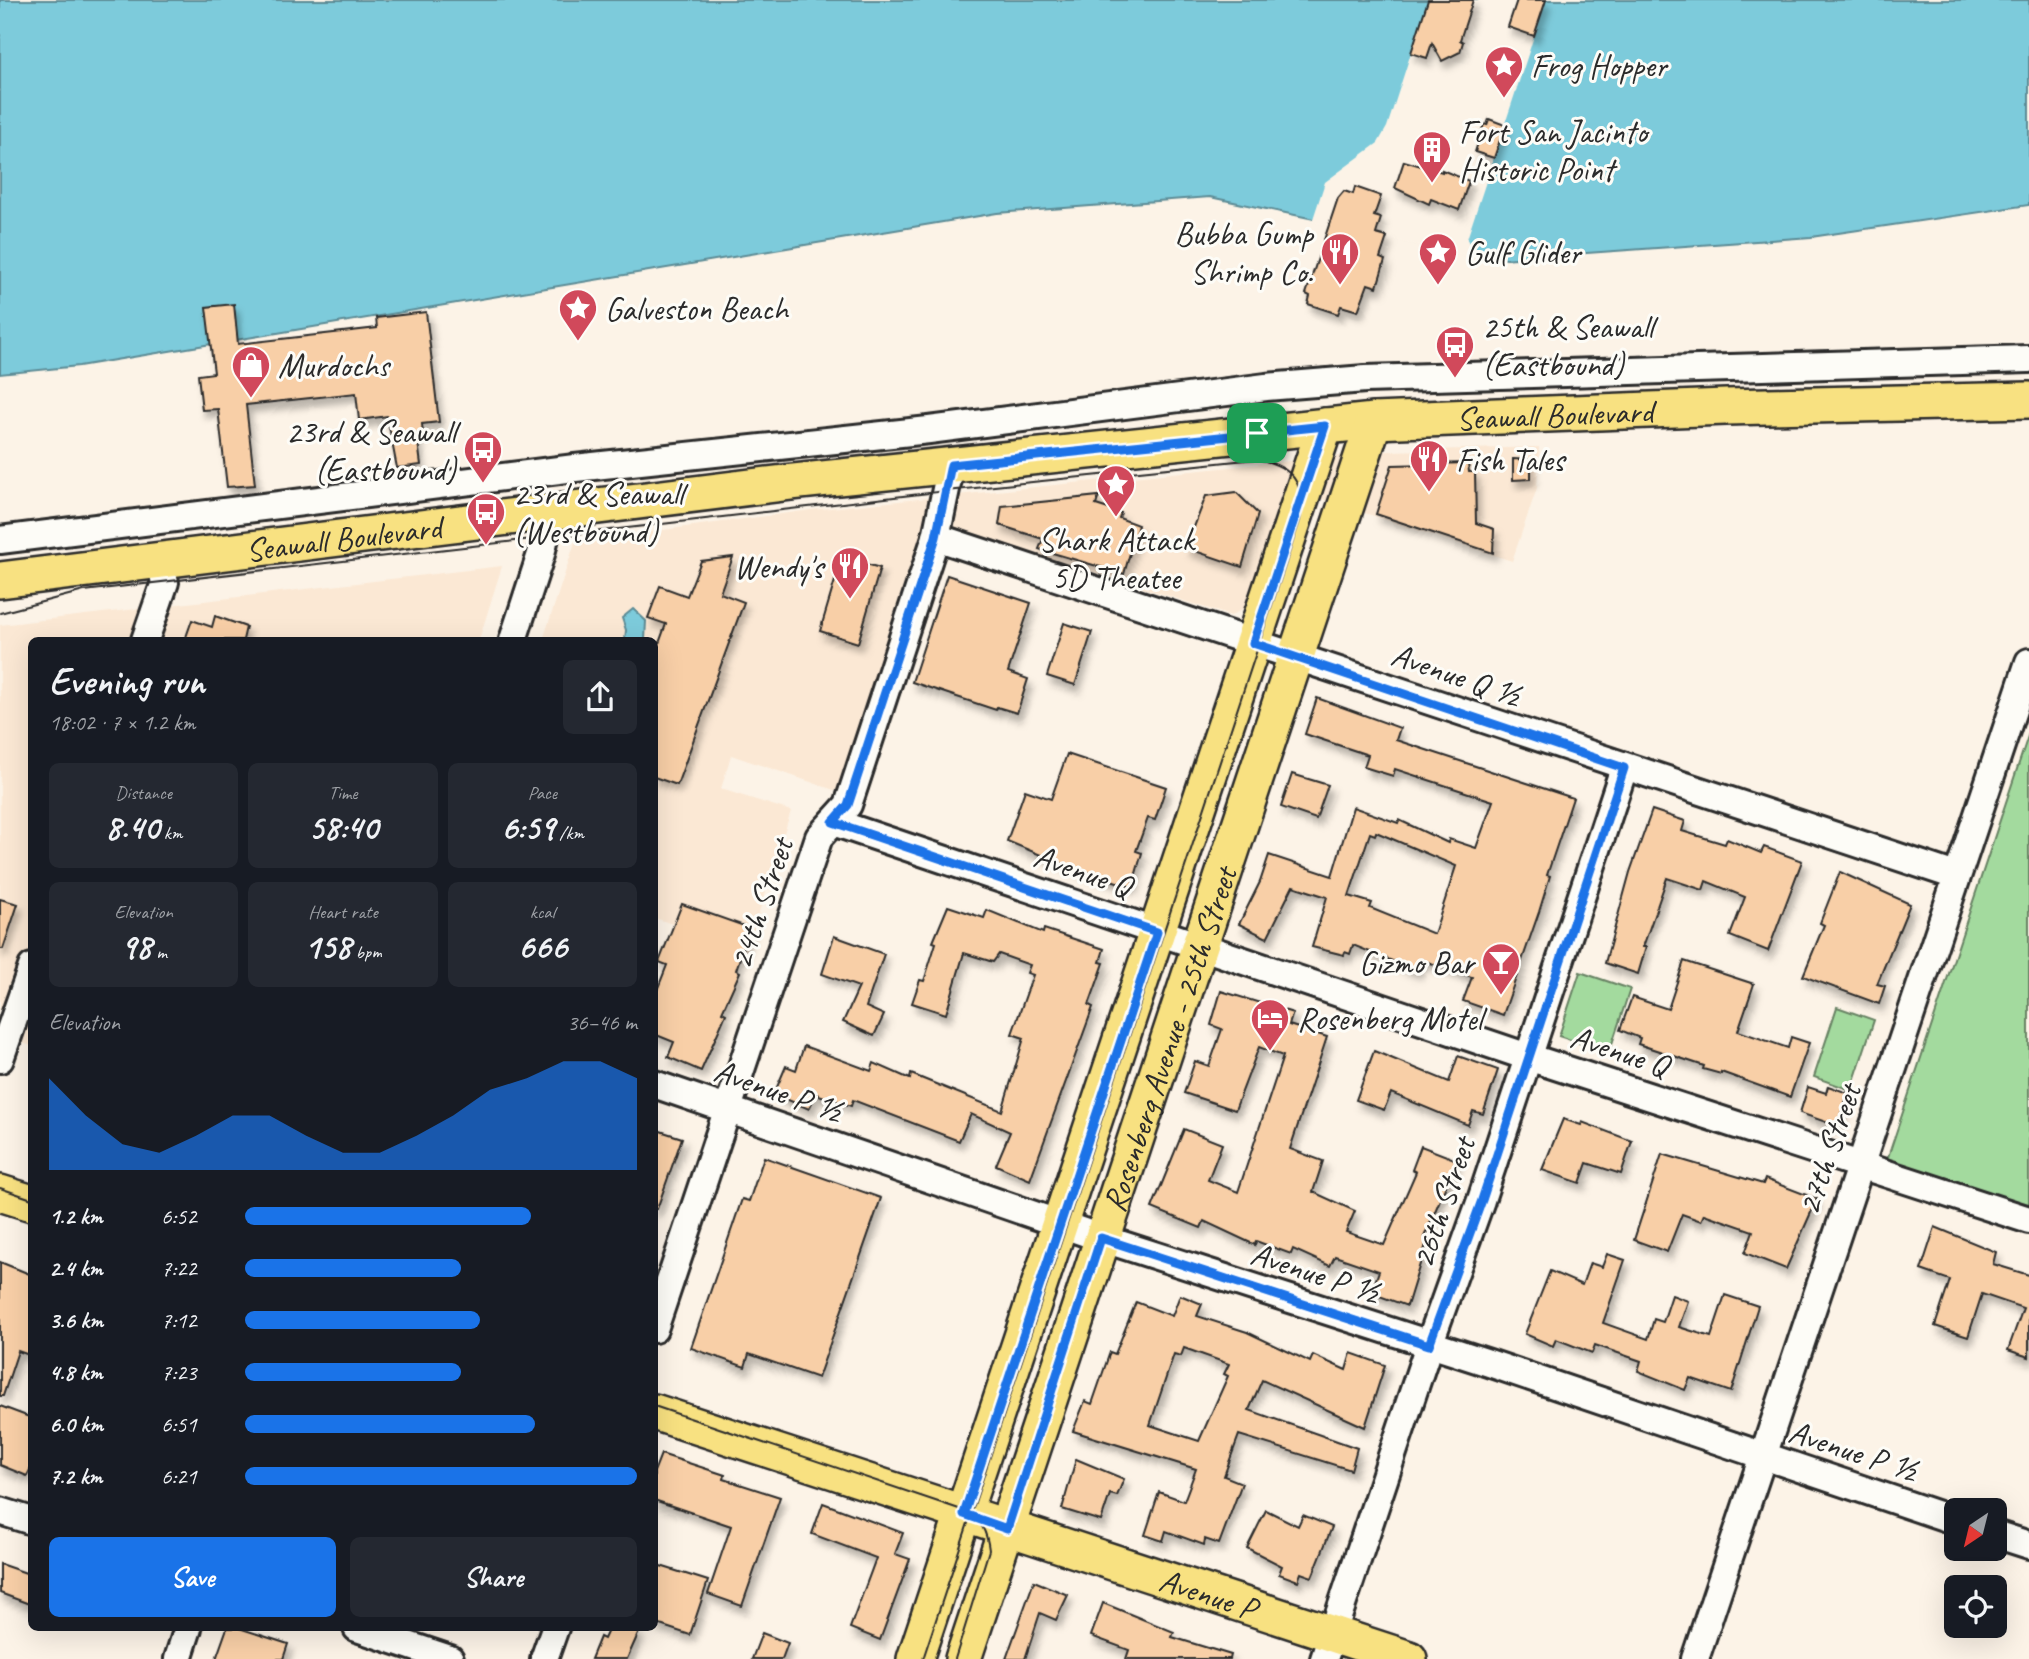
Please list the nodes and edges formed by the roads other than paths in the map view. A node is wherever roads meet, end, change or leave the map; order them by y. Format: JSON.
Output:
{"nodes":[{"id":1,"x":2029,"y":359,"type":"edge"},
{"id":2,"x":2029,"y":400,"type":"edge"},
{"id":3,"x":1374,"y":421,"type":"junction"},
{"id":4,"x":1325,"y":426,"type":"junction"},
{"id":5,"x":951,"y":465,"type":"junction"},
{"id":6,"x":551,"y":512,"type":"junction"},
{"id":7,"x":936,"y":537,"type":"junction"},
{"id":8,"x":0,"y":540,"type":"edge"},
{"id":9,"x":160,"y":562,"type":"junction"},
{"id":10,"x":0,"y":580,"type":"edge"},
{"id":11,"x":146,"y":637,"type":"edge"},
{"id":12,"x":514,"y":637,"type":"edge"},
{"id":13,"x":1253,"y":643,"type":"junction"},
{"id":14,"x":1294,"y":656,"type":"junction"},
{"id":15,"x":2029,"y":662,"type":"edge"},
{"id":16,"x":1624,"y":768,"type":"junction"},
{"id":17,"x":833,"y":822,"type":"junction"},
{"id":18,"x":1956,"y":876,"type":"junction"},
{"id":19,"x":1157,"y":932,"type":"junction"},
{"id":20,"x":1200,"y":947,"type":"junction"},
{"id":21,"x":28,"y":978,"type":"edge"},
{"id":22,"x":1528,"y":1057,"type":"junction"},
{"id":23,"x":0,"y":1059,"type":"edge"},
{"id":24,"x":658,"y":1085,"type":"edge"},
{"id":25,"x":727,"y":1109,"type":"junction"},
{"id":26,"x":1860,"y":1164,"type":"junction"},
{"id":27,"x":0,"y":1193,"type":"edge"},
{"id":28,"x":28,"y":1202,"type":"edge"},
{"id":29,"x":2029,"y":1220,"type":"edge"},
{"id":30,"x":1061,"y":1224,"type":"junction"},
{"id":31,"x":1101,"y":1238,"type":"junction"},
{"id":32,"x":658,"y":1317,"type":"edge"},
{"id":33,"x":1429,"y":1345,"type":"junction"},
{"id":34,"x":658,"y":1413,"type":"edge"},
{"id":35,"x":1762,"y":1456,"type":"junction"},
{"id":36,"x":0,"y":1511,"type":"edge"},
{"id":37,"x":964,"y":1514,"type":"junction"},
{"id":38,"x":1944,"y":1517,"type":"edge"},
{"id":39,"x":28,"y":1520,"type":"edge"},
{"id":40,"x":1007,"y":1529,"type":"junction"},
{"id":41,"x":2007,"y":1538,"type":"edge"},
{"id":42,"x":2029,"y":1545,"type":"edge"},
{"id":43,"x":187,"y":1631,"type":"edge"},
{"id":44,"x":366,"y":1631,"type":"edge"},
{"id":45,"x":554,"y":1631,"type":"edge"},
{"id":46,"x":1328,"y":1646,"type":"edge"},
{"id":47,"x":178,"y":1659,"type":"edge"},
{"id":48,"x":450,"y":1659,"type":"edge"},
{"id":49,"x":544,"y":1659,"type":"edge"},
{"id":50,"x":915,"y":1659,"type":"edge"},
{"id":51,"x":963,"y":1659,"type":"edge"},
{"id":52,"x":1409,"y":1659,"type":"edge"},
{"id":53,"x":1695,"y":1659,"type":"edge"}],
"edges":[{"from":1,"to":8,"type":"street"},
{"from":2,"to":3,"type":"main road","name":"Seawall Boulevard"},
{"from":3,"to":4,"type":"main road","name":"Seawall Boulevard"},
{"from":3,"to":14,"type":"main road","name":"Rosenberg Avenue - 25th Street"},
{"from":4,"to":5,"type":"main road","name":"Seawall Boulevard"},
{"from":4,"to":13,"type":"main road","name":"Rosenberg Avenue - 25th Street"},
{"from":5,"to":6,"type":"main road","name":"Seawall Boulevard"},
{"from":5,"to":7,"type":"street","name":"24th Street"},
{"from":6,"to":9,"type":"main road","name":"Seawall Boulevard"},
{"from":6,"to":12,"type":"street"},
{"from":7,"to":13,"type":"street","name":"Avenue Q ½"},
{"from":7,"to":17,"type":"street","name":"24th Street"},
{"from":9,"to":10,"type":"main road","name":"Seawall Boulevard"},
{"from":9,"to":11,"type":"street"},
{"from":13,"to":14,"type":"street","name":"Avenue Q ½"},
{"from":13,"to":19,"type":"main road","name":"Rosenberg Avenue - 25th Street"},
{"from":14,"to":16,"type":"street","name":"Avenue Q ½"},
{"from":14,"to":20,"type":"main road","name":"Rosenberg Avenue - 25th Street"},
{"from":15,"to":18,"type":"street","name":"27th Street"},
{"from":16,"to":18,"type":"street","name":"Avenue Q ½"},
{"from":16,"to":22,"type":"street","name":"26th Street"},
{"from":17,"to":19,"type":"street","name":"Avenue Q"},
{"from":17,"to":25,"type":"street","name":"24th Street"},
{"from":18,"to":26,"type":"street","name":"27th Street"},
{"from":19,"to":20,"type":"street","name":"Avenue Q"},
{"from":19,"to":30,"type":"main road","name":"Rosenberg Avenue - 25th Street"},
{"from":20,"to":22,"type":"street","name":"Avenue Q"},
{"from":20,"to":31,"type":"main road","name":"Rosenberg Avenue - 25th Street"},
{"from":21,"to":23,"type":"street"},
{"from":22,"to":26,"type":"street","name":"Avenue Q"},
{"from":22,"to":33,"type":"street","name":"26th Street"},
{"from":24,"to":25,"type":"street","name":"Avenue P ½"},
{"from":25,"to":30,"type":"street","name":"Avenue P ½"},
{"from":25,"to":32,"type":"street","name":"24th Street"},
{"from":26,"to":29,"type":"street","name":"Avenue Q"},
{"from":26,"to":35,"type":"street","name":"27th Street"},
{"from":27,"to":28,"type":"main road"},
{"from":30,"to":31,"type":"street","name":"Avenue P ½"},
{"from":30,"to":37,"type":"main road","name":"Rosenberg Avenue - 25th Street"},
{"from":31,"to":33,"type":"street","name":"Avenue P ½"},
{"from":31,"to":40,"type":"main road","name":"Rosenberg Avenue - 25th Street"},
{"from":33,"to":35,"type":"street","name":"Avenue P ½"},
{"from":33,"to":46,"type":"street","name":"26th Street"},
{"from":34,"to":37,"type":"main road","name":"Avenue P"},
{"from":35,"to":38,"type":"street","name":"Avenue P ½"},
{"from":35,"to":53,"type":"street","name":"27th Street"},
{"from":36,"to":39,"type":"street"},
{"from":37,"to":40,"type":"main road","name":"Avenue P"},
{"from":37,"to":50,"type":"main road","name":"Rosenberg Avenue - 25th Street"},
{"from":40,"to":46,"type":"main road","name":"Avenue P"},
{"from":40,"to":51,"type":"main road","name":"Rosenberg Avenue - 25th Street"},
{"from":41,"to":42,"type":"street"},
{"from":43,"to":47,"type":"street"},
{"from":44,"to":48,"type":"street"},
{"from":45,"to":49,"type":"street"},
{"from":46,"to":52,"type":"main road","name":"Avenue P"}]}
